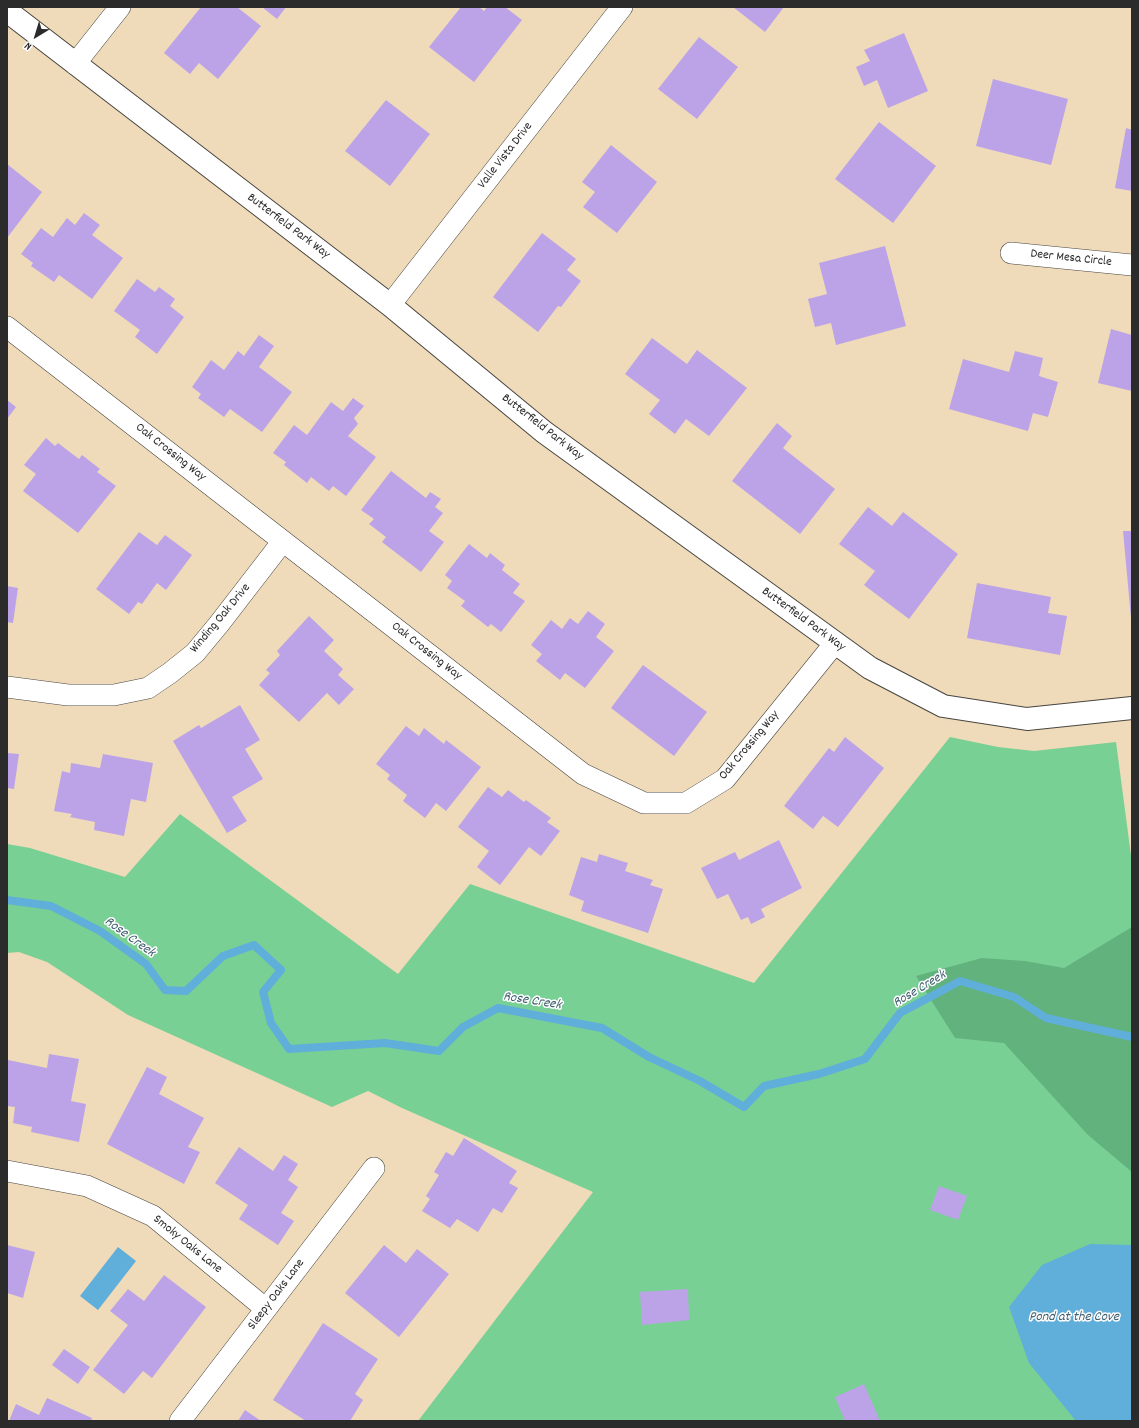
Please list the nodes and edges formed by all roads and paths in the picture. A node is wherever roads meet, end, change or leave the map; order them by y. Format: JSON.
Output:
{"nodes":[{"id":1,"x":120,"y":7,"type":"edge"},
{"id":2,"x":622,"y":7,"type":"edge"},
{"id":3,"x":7,"y":12,"type":"edge"},
{"id":4,"x":75,"y":64,"type":"junction"},
{"id":5,"x":1011,"y":253,"type":"dead end"},
{"id":6,"x":1132,"y":265,"type":"edge"},
{"id":7,"x":390,"y":305,"type":"junction"},
{"id":8,"x":7,"y":327,"type":"edge"},
{"id":9,"x":284,"y":541,"type":"junction"},
{"id":10,"x":834,"y":643,"type":"junction"},
{"id":11,"x":7,"y":687,"type":"edge"},
{"id":12,"x":1132,"y":708,"type":"edge"},
{"id":13,"x":374,"y":1168,"type":"dead end"},
{"id":14,"x":7,"y":1171,"type":"edge"},
{"id":15,"x":266,"y":1309,"type":"junction"},
{"id":16,"x":180,"y":1421,"type":"edge"}],
"edges":[{"from":1,"to":4,"type":"street"},
{"from":2,"to":7,"type":"street","name":"Valle Vista Drive"},
{"from":3,"to":4,"type":"street","name":"Butterfield Park Way"},
{"from":4,"to":7,"type":"street","name":"Butterfield Park Way"},
{"from":5,"to":6,"type":"street","name":"Deer Mesa Circle"},
{"from":7,"to":10,"type":"street","name":"Butterfield Park Way"},
{"from":8,"to":9,"type":"street","name":"Oak Crossing Way"},
{"from":9,"to":10,"type":"street","name":"Oak Crossing Way"},
{"from":9,"to":11,"type":"street","name":"Winding Oak Drive"},
{"from":10,"to":12,"type":"street","name":"Butterfield Park Way"},
{"from":13,"to":15,"type":"street","name":"Sleepy Oaks Lane"},
{"from":14,"to":15,"type":"street","name":"Smoky Oaks Lane"},
{"from":15,"to":16,"type":"street","name":"Sleepy Oaks Lane"}]}
